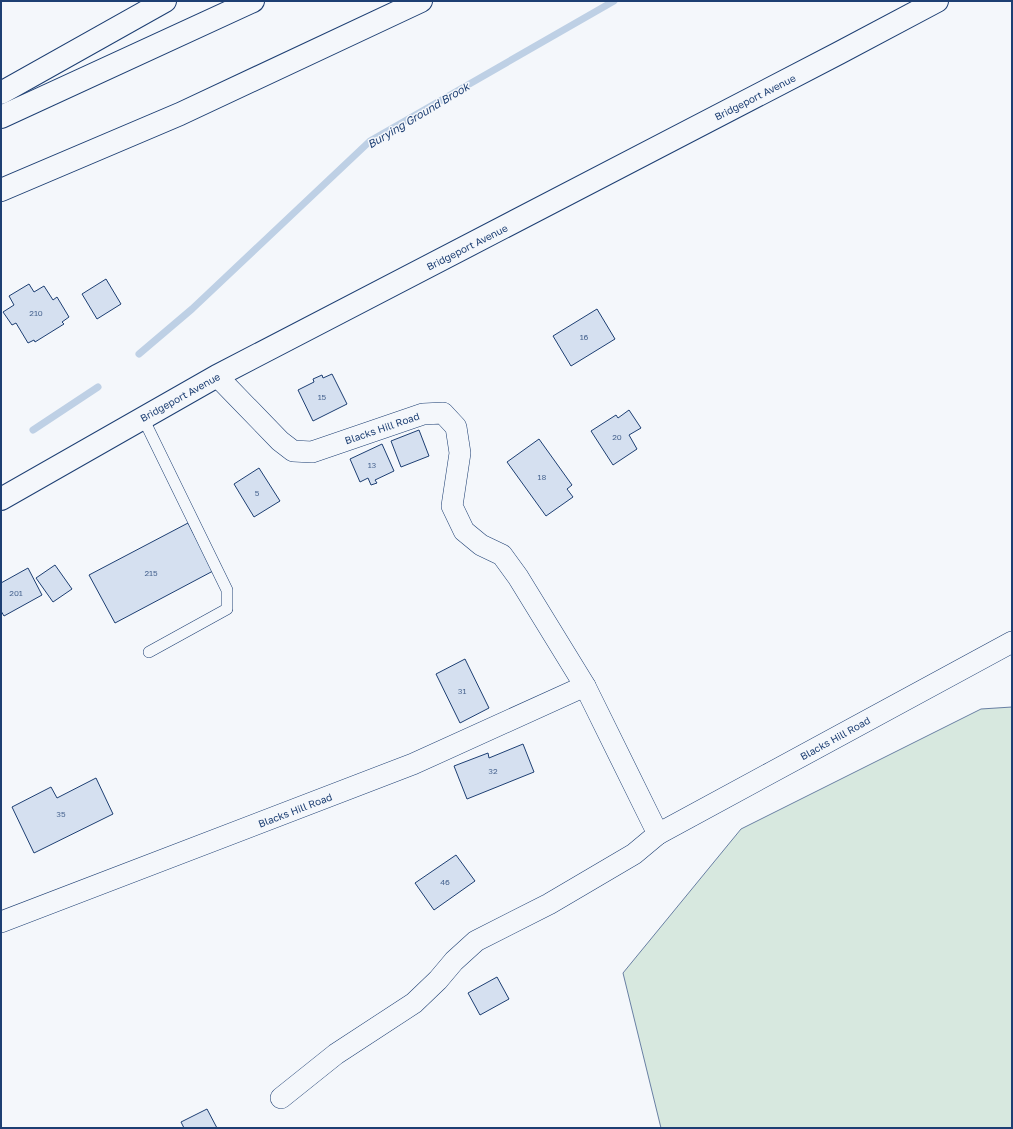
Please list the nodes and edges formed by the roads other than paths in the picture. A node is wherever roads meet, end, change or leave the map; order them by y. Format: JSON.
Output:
{"nodes":[{"id":1,"x":165,"y":1,"type":"edge"},
{"id":2,"x":253,"y":1,"type":"edge"},
{"id":3,"x":421,"y":1,"type":"edge"},
{"id":4,"x":937,"y":1,"type":"edge"},
{"id":5,"x":1,"y":93,"type":"edge"},
{"id":6,"x":1,"y":117,"type":"edge"},
{"id":7,"x":1,"y":190,"type":"edge"},
{"id":8,"x":217,"y":376,"type":"junction"},
{"id":9,"x":143,"y":418,"type":"junction"},
{"id":10,"x":1,"y":499,"type":"edge"},
{"id":11,"x":1012,"y":642,"type":"edge"},
{"id":12,"x":149,"y":652,"type":"dead end"},
{"id":13,"x":585,"y":686,"type":"junction"},
{"id":14,"x":658,"y":834,"type":"junction"},
{"id":15,"x":1,"y":922,"type":"edge"},
{"id":16,"x":281,"y":1098,"type":"dead end"}],
"edges":[{"from":1,"to":5,"type":"main road"},
{"from":2,"to":6,"type":"main road"},
{"from":3,"to":7,"type":"main road"},
{"from":4,"to":8,"type":"main road","name":"Bridgeport Avenue"},
{"from":8,"to":9,"type":"main road","name":"Bridgeport Avenue"},
{"from":8,"to":13,"type":"street","name":"Blacks Hill Road"},
{"from":9,"to":10,"type":"main road","name":"Bridgeport Avenue"},
{"from":9,"to":12,"type":"lane"},
{"from":11,"to":14,"type":"street","name":"Blacks Hill Road"},
{"from":13,"to":14,"type":"street","name":"Blacks Hill Road"},
{"from":13,"to":15,"type":"street","name":"Blacks Hill Road"},
{"from":14,"to":16,"type":"street","name":"Blacks Hill Road"}]}
